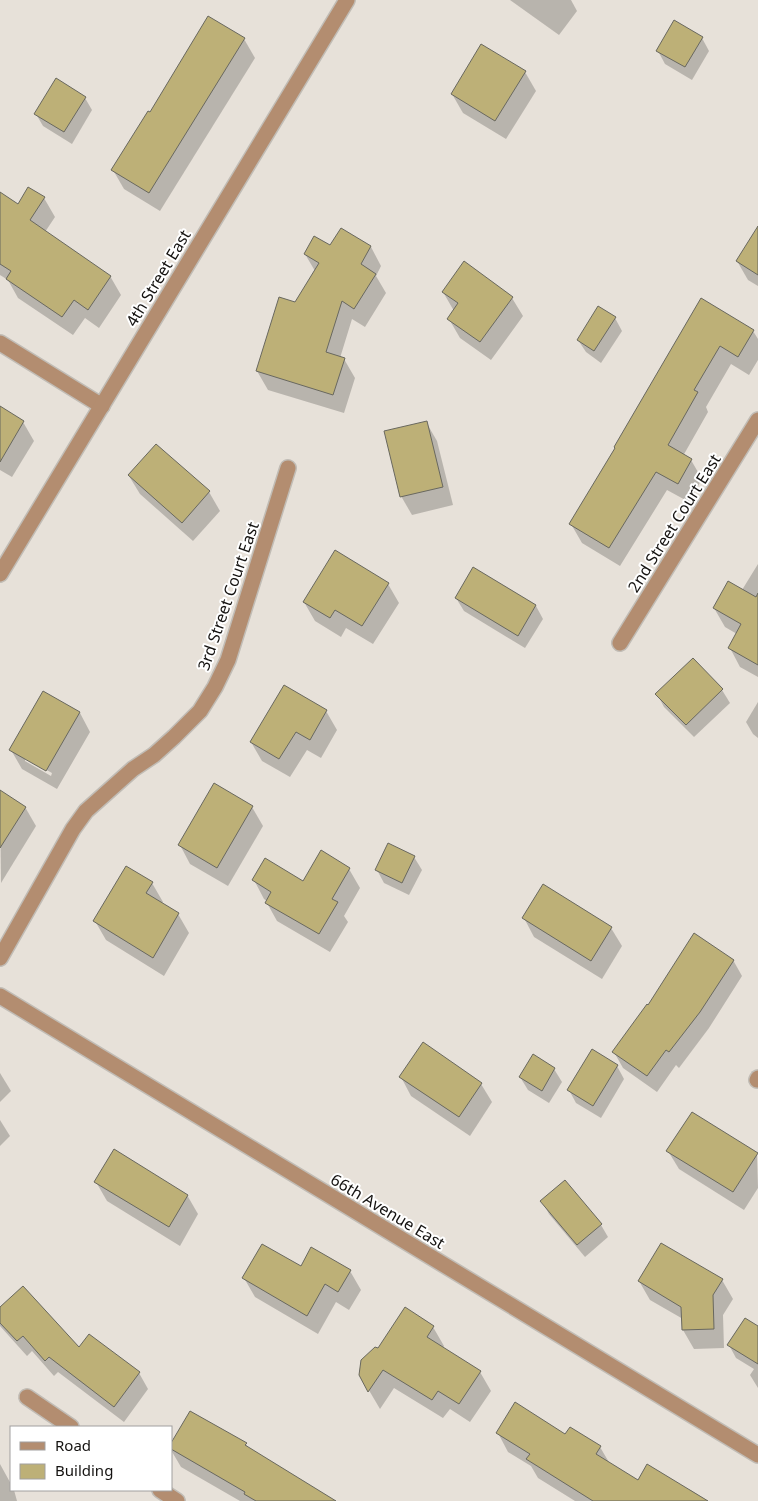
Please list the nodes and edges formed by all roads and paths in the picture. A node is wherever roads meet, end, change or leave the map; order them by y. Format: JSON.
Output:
{"nodes":[{"id":1,"x":346,"y":0,"type":"edge"},
{"id":2,"x":0,"y":343,"type":"edge"},
{"id":3,"x":102,"y":406,"type":"junction"},
{"id":4,"x":758,"y":420,"type":"edge"},
{"id":5,"x":288,"y":468,"type":"dead end"},
{"id":6,"x":0,"y":574,"type":"edge"},
{"id":7,"x":620,"y":643,"type":"dead end"},
{"id":8,"x":0,"y":958,"type":"edge"},
{"id":9,"x":0,"y":996,"type":"edge"},
{"id":10,"x":27,"y":1397,"type":"dead end"},
{"id":11,"x":70,"y":1426,"type":"edge"},
{"id":12,"x":758,"y":1455,"type":"edge"},
{"id":13,"x":162,"y":1491,"type":"edge"},
{"id":14,"x":177,"y":1501,"type":"edge"}],
"edges":[{"from":1,"to":3,"type":"street","name":"4th Street East"},
{"from":2,"to":3,"type":"street"},
{"from":3,"to":6,"type":"street","name":"4th Street East"},
{"from":4,"to":7,"type":"street","name":"2nd Street Court East"},
{"from":5,"to":8,"type":"street","name":"3rd Street Court East"},
{"from":9,"to":12,"type":"street","name":"66th Avenue East"},
{"from":10,"to":11,"type":"street"},
{"from":13,"to":14,"type":"street"}]}
